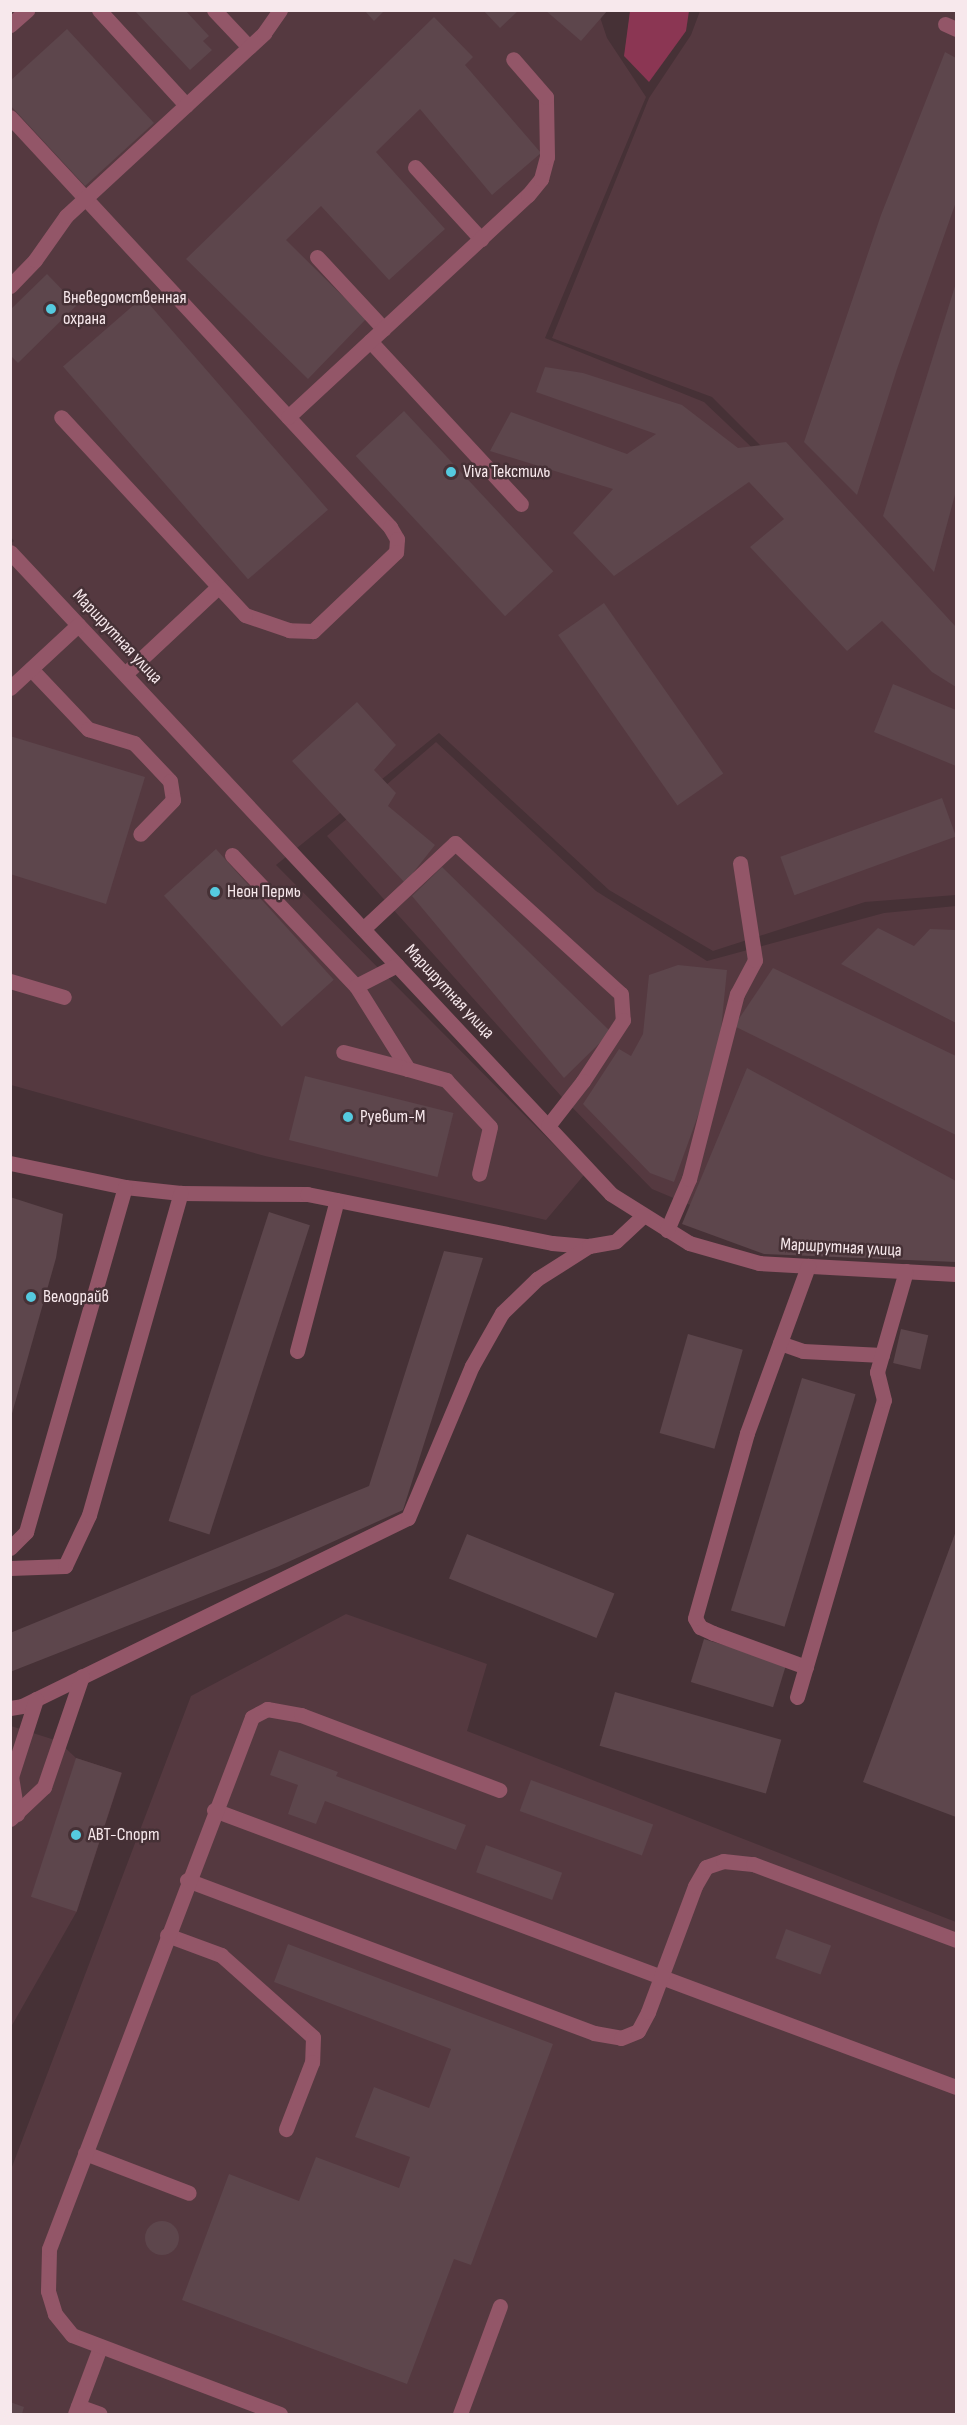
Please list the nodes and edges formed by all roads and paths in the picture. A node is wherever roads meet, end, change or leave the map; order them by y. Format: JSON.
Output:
{"nodes":[{"id":1,"x":27,"y":10,"type":"edge"},
{"id":2,"x":99,"y":10,"type":"edge"},
{"id":3,"x":214,"y":10,"type":"edge"},
{"id":4,"x":280,"y":10,"type":"edge"},
{"id":5,"x":10,"y":25,"type":"edge"},
{"id":6,"x":249,"y":47,"type":"junction"},
{"id":7,"x":513,"y":59,"type":"dead end"},
{"id":8,"x":186,"y":105,"type":"junction"},
{"id":9,"x":10,"y":117,"type":"edge"},
{"id":10,"x":414,"y":167,"type":"dead end"},
{"id":11,"x":86,"y":198,"type":"junction"},
{"id":12,"x":481,"y":239,"type":"junction"},
{"id":13,"x":317,"y":257,"type":"dead end"},
{"id":14,"x":10,"y":286,"type":"edge"},
{"id":15,"x":384,"y":329,"type":"junction"},
{"id":16,"x":370,"y":341,"type":"junction"},
{"id":17,"x":61,"y":417,"type":"dead end"},
{"id":18,"x":288,"y":417,"type":"junction"},
{"id":19,"x":521,"y":504,"type":"dead end"},
{"id":20,"x":10,"y":552,"type":"edge"},
{"id":21,"x":218,"y":587,"type":"junction"},
{"id":22,"x":78,"y":625,"type":"junction"},
{"id":23,"x":31,"y":669,"type":"junction"},
{"id":24,"x":125,"y":674,"type":"junction"},
{"id":25,"x":10,"y":688,"type":"edge"},
{"id":26,"x":140,"y":834,"type":"dead end"},
{"id":27,"x":232,"y":855,"type":"dead end"},
{"id":28,"x":740,"y":863,"type":"dead end"},
{"id":29,"x":363,"y":929,"type":"junction"},
{"id":30,"x":398,"y":965,"type":"junction"},
{"id":31,"x":10,"y":981,"type":"edge"},
{"id":32,"x":356,"y":986,"type":"junction"},
{"id":33,"x":64,"y":997,"type":"dead end"},
{"id":34,"x":343,"y":1052,"type":"dead end"},
{"id":35,"x":408,"y":1069,"type":"junction"},
{"id":36,"x":548,"y":1126,"type":"junction"},
{"id":37,"x":10,"y":1163,"type":"edge"},
{"id":38,"x":478,"y":1174,"type":"dead end"},
{"id":39,"x":125,"y":1187,"type":"junction"},
{"id":40,"x":181,"y":1193,"type":"junction"},
{"id":41,"x":337,"y":1200,"type":"junction"},
{"id":42,"x":643,"y":1216,"type":"junction"},
{"id":43,"x":667,"y":1230,"type":"junction"},
{"id":44,"x":590,"y":1246,"type":"junction"},
{"id":45,"x":808,"y":1266,"type":"junction"},
{"id":46,"x":906,"y":1271,"type":"junction"},
{"id":47,"x":957,"y":1274,"type":"edge"},
{"id":48,"x":780,"y":1343,"type":"junction"},
{"id":49,"x":297,"y":1351,"type":"dead end"},
{"id":50,"x":882,"y":1355,"type":"junction"},
{"id":51,"x":10,"y":1548,"type":"edge"},
{"id":52,"x":10,"y":1568,"type":"edge"},
{"id":53,"x":806,"y":1667,"type":"junction"},
{"id":54,"x":82,"y":1676,"type":"junction"},
{"id":55,"x":797,"y":1697,"type":"dead end"},
{"id":56,"x":36,"y":1699,"type":"junction"},
{"id":57,"x":10,"y":1708,"type":"edge"},
{"id":58,"x":499,"y":1790,"type":"dead end"},
{"id":59,"x":214,"y":1810,"type":"junction"},
{"id":60,"x":14,"y":1816,"type":"edge"},
{"id":61,"x":187,"y":1880,"type":"junction"},
{"id":62,"x":166,"y":1935,"type":"junction"},
{"id":63,"x":957,"y":1940,"type":"edge"},
{"id":64,"x":661,"y":1978,"type":"junction"},
{"id":65,"x":957,"y":2087,"type":"edge"},
{"id":66,"x":286,"y":2129,"type":"dead end"},
{"id":67,"x":85,"y":2153,"type":"junction"},
{"id":68,"x":189,"y":2193,"type":"dead end"},
{"id":69,"x":500,"y":2306,"type":"dead end"},
{"id":70,"x":100,"y":2347,"type":"junction"},
{"id":71,"x":77,"y":2410,"type":"edge"},
{"id":72,"x":100,"y":2415,"type":"edge"},
{"id":73,"x":280,"y":2415,"type":"edge"},
{"id":74,"x":459,"y":2415,"type":"edge"}],
"edges":[{"from":1,"to":5,"type":"street"},
{"from":2,"to":8,"type":"street"},
{"from":3,"to":6,"type":"street"},
{"from":4,"to":6,"type":"street"},
{"from":6,"to":8,"type":"street"},
{"from":7,"to":12,"type":"street"},
{"from":8,"to":11,"type":"street"},
{"from":9,"to":11,"type":"street"},
{"from":10,"to":12,"type":"street"},
{"from":11,"to":14,"type":"street"},
{"from":11,"to":18,"type":"street"},
{"from":12,"to":15,"type":"street"},
{"from":13,"to":15,"type":"street"},
{"from":15,"to":16,"type":"street"},
{"from":16,"to":18,"type":"street"},
{"from":16,"to":19,"type":"street"},
{"from":17,"to":21,"type":"street"},
{"from":18,"to":21,"type":"street"},
{"from":20,"to":22,"type":"street","name":"Маршрутная улица"},
{"from":21,"to":24,"type":"street"},
{"from":22,"to":23,"type":"street"},
{"from":22,"to":24,"type":"street","name":"Маршрутная улица"},
{"from":23,"to":25,"type":"street"},
{"from":23,"to":26,"type":"street"},
{"from":24,"to":29,"type":"street","name":"Маршрутная улица"},
{"from":27,"to":32,"type":"street"},
{"from":28,"to":43,"type":"street"},
{"from":29,"to":30,"type":"street","name":"Маршрутная улица"},
{"from":29,"to":36,"type":"street"},
{"from":30,"to":32,"type":"street"},
{"from":30,"to":36,"type":"street","name":"Маршрутная улица"},
{"from":31,"to":33,"type":"street"},
{"from":32,"to":35,"type":"street"},
{"from":34,"to":35,"type":"street"},
{"from":35,"to":38,"type":"street"},
{"from":36,"to":42,"type":"street","name":"Маршрутная улица"},
{"from":37,"to":39,"type":"street"},
{"from":39,"to":40,"type":"street"},
{"from":39,"to":51,"type":"street"},
{"from":40,"to":41,"type":"street"},
{"from":40,"to":52,"type":"street"},
{"from":41,"to":44,"type":"street"},
{"from":41,"to":49,"type":"street"},
{"from":42,"to":43,"type":"street","name":"Маршрутная улица"},
{"from":42,"to":44,"type":"street"},
{"from":43,"to":45,"type":"street","name":"Маршрутная улица"},
{"from":44,"to":54,"type":"street"},
{"from":45,"to":46,"type":"street","name":"Маршрутная улица"},
{"from":45,"to":48,"type":"street"},
{"from":46,"to":47,"type":"street","name":"Маршрутная улица"},
{"from":46,"to":50,"type":"street"},
{"from":48,"to":50,"type":"street"},
{"from":48,"to":53,"type":"street"},
{"from":50,"to":53,"type":"street"},
{"from":53,"to":55,"type":"street"},
{"from":54,"to":56,"type":"street"},
{"from":54,"to":60,"type":"street"},
{"from":56,"to":57,"type":"street"},
{"from":56,"to":60,"type":"street"},
{"from":58,"to":59,"type":"street"},
{"from":59,"to":61,"type":"street"},
{"from":59,"to":64,"type":"street"},
{"from":61,"to":62,"type":"street"},
{"from":61,"to":64,"type":"street"},
{"from":62,"to":66,"type":"street"},
{"from":62,"to":67,"type":"street"},
{"from":63,"to":64,"type":"street"},
{"from":64,"to":65,"type":"street"},
{"from":67,"to":68,"type":"street"},
{"from":67,"to":70,"type":"street"},
{"from":69,"to":74,"type":"street"},
{"from":70,"to":71,"type":"street"},
{"from":70,"to":73,"type":"street"},
{"from":71,"to":72,"type":"street"}]}
